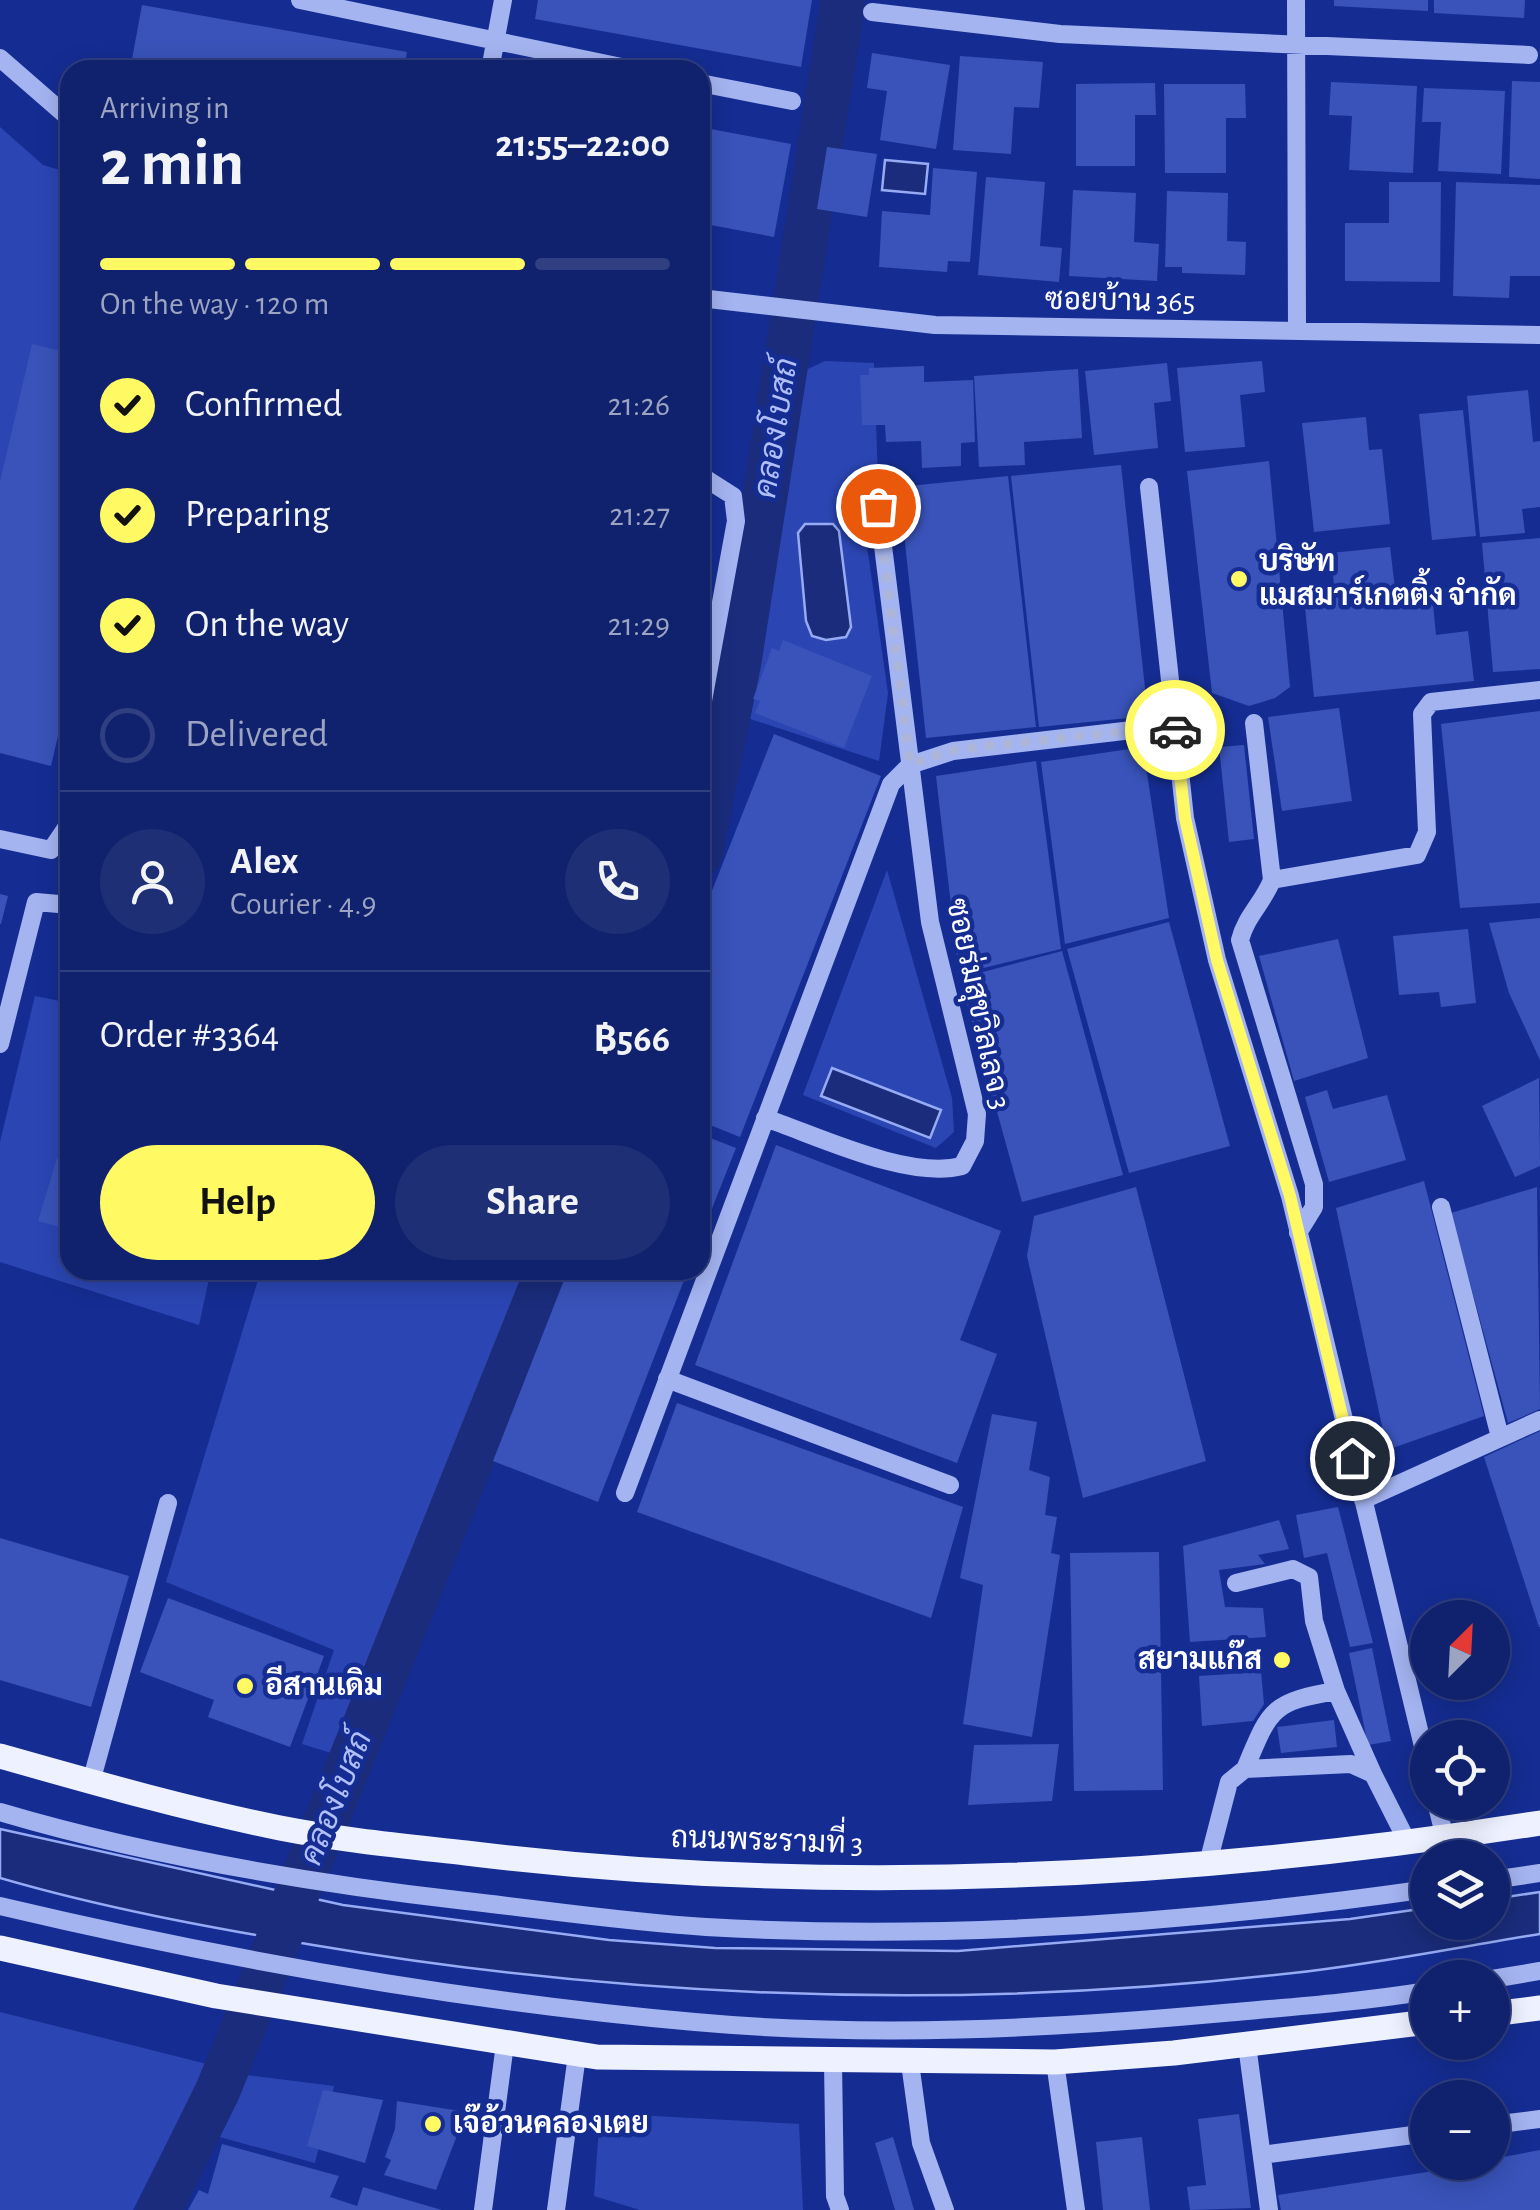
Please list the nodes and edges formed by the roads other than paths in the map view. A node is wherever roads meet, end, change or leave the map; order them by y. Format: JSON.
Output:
{"nodes":[{"id":1,"x":300,"y":0,"type":"edge"},
{"id":2,"x":503,"y":0,"type":"edge"},
{"id":3,"x":1296,"y":0,"type":"edge"},
{"id":4,"x":872,"y":12,"type":"dead end"},
{"id":5,"x":495,"y":42,"type":"junction"},
{"id":6,"x":1295,"y":46,"type":"junction"},
{"id":7,"x":1529,"y":55,"type":"dead end"},
{"id":8,"x":0,"y":58,"type":"edge"},
{"id":9,"x":492,"y":60,"type":"edge"},
{"id":10,"x":586,"y":60,"type":"edge"},
{"id":11,"x":710,"y":84,"type":"edge"},
{"id":12,"x":792,"y":101,"type":"dead end"},
{"id":13,"x":60,"y":111,"type":"edge"},
{"id":14,"x":710,"y":299,"type":"edge"},
{"id":15,"x":1297,"y":331,"type":"junction"},
{"id":16,"x":1540,"y":335,"type":"edge"},
{"id":17,"x":710,"y":481,"type":"edge"},
{"id":18,"x":1148,"y":487,"type":"dead end"},
{"id":19,"x":878,"y":506,"type":"dead end"},
{"id":20,"x":710,"y":663,"type":"edge"},
{"id":21,"x":1540,"y":690,"type":"edge"},
{"id":22,"x":1254,"y":723,"type":"dead end"},
{"id":23,"x":1175,"y":726,"type":"junction"},
{"id":24,"x":910,"y":764,"type":"junction"},
{"id":25,"x":60,"y":837,"type":"edge"},
{"id":26,"x":0,"y":839,"type":"edge"},
{"id":27,"x":1272,"y":880,"type":"junction"},
{"id":28,"x":60,"y":904,"type":"edge"},
{"id":29,"x":0,"y":1044,"type":"edge"},
{"id":30,"x":765,"y":1118,"type":"junction"},
{"id":31,"x":1441,"y":1207,"type":"dead end"},
{"id":32,"x":1298,"y":1233,"type":"junction"},
{"id":33,"x":710,"y":1265,"type":"edge"},
{"id":34,"x":704,"y":1280,"type":"edge"},
{"id":35,"x":667,"y":1380,"type":"junction"},
{"id":36,"x":1540,"y":1420,"type":"edge"},
{"id":37,"x":1500,"y":1437,"type":"junction"},
{"id":38,"x":950,"y":1484,"type":"dead end"},
{"id":39,"x":625,"y":1493,"type":"dead end"},
{"id":40,"x":1363,"y":1500,"type":"junction"},
{"id":41,"x":168,"y":1503,"type":"dead end"},
{"id":42,"x":1236,"y":1583,"type":"dead end"},
{"id":43,"x":1336,"y":1691,"type":"junction"},
{"id":44,"x":1417,"y":1720,"type":"edge"},
{"id":45,"x":0,"y":1756,"type":"edge"},
{"id":46,"x":1245,"y":1769,"type":"junction"},
{"id":47,"x":1373,"y":1774,"type":"junction"},
{"id":48,"x":91,"y":1782,"type":"junction"},
{"id":49,"x":0,"y":1812,"type":"edge"},
{"id":50,"x":1440,"y":1820,"type":"edge"},
{"id":51,"x":1540,"y":1823,"type":"edge"},
{"id":52,"x":1445,"y":1838,"type":"junction"},
{"id":53,"x":1408,"y":1842,"type":"junction"},
{"id":54,"x":1208,"y":1863,"type":"junction"},
{"id":55,"x":1540,"y":1873,"type":"edge"},
{"id":56,"x":1510,"y":1877,"type":"edge"},
{"id":57,"x":1410,"y":1891,"type":"edge"},
{"id":58,"x":0,"y":1906,"type":"edge"},
{"id":59,"x":0,"y":1948,"type":"edge"},
{"id":60,"x":1540,"y":1971,"type":"edge"},
{"id":61,"x":1510,"y":1976,"type":"edge"},
{"id":62,"x":1410,"y":1993,"type":"edge"},
{"id":63,"x":1540,"y":2008,"type":"edge"},
{"id":64,"x":1510,"y":2012,"type":"edge"},
{"id":65,"x":1410,"y":2024,"type":"edge"},
{"id":66,"x":505,"y":2044,"type":"junction"},
{"id":67,"x":1246,"y":2045,"type":"junction"},
{"id":68,"x":577,"y":2055,"type":"junction"},
{"id":69,"x":833,"y":2062,"type":"junction"},
{"id":70,"x":1055,"y":2062,"type":"junction"},
{"id":71,"x":910,"y":2064,"type":"junction"},
{"id":72,"x":1540,"y":2119,"type":"edge"},
{"id":73,"x":1510,"y":2123,"type":"edge"},
{"id":74,"x":1410,"y":2135,"type":"edge"},
{"id":75,"x":1262,"y":2155,"type":"junction"},
{"id":76,"x":483,"y":2210,"type":"edge"},
{"id":77,"x":556,"y":2210,"type":"edge"},
{"id":78,"x":840,"y":2210,"type":"edge"},
{"id":79,"x":945,"y":2210,"type":"edge"},
{"id":80,"x":1076,"y":2210,"type":"edge"},
{"id":81,"x":1269,"y":2210,"type":"edge"}],
"edges":[{"from":1,"to":5,"type":"street"},
{"from":2,"to":5,"type":"street"},
{"from":3,"to":6,"type":"street"},
{"from":4,"to":6,"type":"street"},
{"from":5,"to":9,"type":"street"},
{"from":5,"to":10,"type":"street"},
{"from":6,"to":7,"type":"street"},
{"from":6,"to":15,"type":"street"},
{"from":8,"to":13,"type":"street"},
{"from":11,"to":12,"type":"street"},
{"from":14,"to":15,"type":"street","name":"ซอยบ้าน 365"},
{"from":15,"to":16,"type":"street","name":"ซอยบ้าน 365"},
{"from":17,"to":20,"type":"street"},
{"from":18,"to":23,"type":"street"},
{"from":19,"to":24,"type":"street","name":"ซอยร่มสุขวิลเลจ 3"},
{"from":21,"to":27,"type":"street"},
{"from":22,"to":27,"type":"street"},
{"from":23,"to":24,"type":"street"},
{"from":23,"to":32,"type":"street"},
{"from":24,"to":30,"type":"street"},
{"from":24,"to":30,"type":"street","name":"ซอยร่มสุขวิลเลจ 3"},
{"from":25,"to":26,"type":"street"},
{"from":27,"to":32,"type":"street"},
{"from":28,"to":29,"type":"street"},
{"from":30,"to":33,"type":"street"},
{"from":31,"to":37,"type":"street"},
{"from":32,"to":40,"type":"street"},
{"from":34,"to":35,"type":"street"},
{"from":35,"to":38,"type":"street"},
{"from":35,"to":39,"type":"street"},
{"from":36,"to":37,"type":"street"},
{"from":37,"to":40,"type":"street"},
{"from":40,"to":44,"type":"street"},
{"from":41,"to":48,"type":"street"},
{"from":42,"to":43,"type":"street"},
{"from":43,"to":46,"type":"street"},
{"from":43,"to":47,"type":"street"},
{"from":45,"to":48,"type":"main road","name":"ถนนพระรามที่ 3"},
{"from":46,"to":47,"type":"street"},
{"from":46,"to":54,"type":"street"},
{"from":47,"to":53,"type":"street"},
{"from":48,"to":54,"type":"main road","name":"ถนนพระรามที่ 3"},
{"from":49,"to":57,"type":"street"},
{"from":50,"to":52,"type":"street"},
{"from":51,"to":52,"type":"main road","name":"ถนนพระรามที่ 3"},
{"from":52,"to":53,"type":"main road","name":"ถนนพระรามที่ 3"},
{"from":53,"to":54,"type":"main road","name":"ถนนพระรามที่ 3"},
{"from":55,"to":56,"type":"street"},
{"from":58,"to":62,"type":"street"},
{"from":59,"to":66,"type":"main road"},
{"from":60,"to":61,"type":"street"},
{"from":63,"to":64,"type":"main road"},
{"from":65,"to":67,"type":"main road"},
{"from":66,"to":68,"type":"main road"},
{"from":66,"to":76,"type":"street"},
{"from":67,"to":70,"type":"main road"},
{"from":67,"to":75,"type":"street"},
{"from":68,"to":69,"type":"main road"},
{"from":68,"to":77,"type":"street"},
{"from":69,"to":71,"type":"main road"},
{"from":69,"to":78,"type":"street"},
{"from":70,"to":71,"type":"main road"},
{"from":70,"to":80,"type":"street"},
{"from":71,"to":79,"type":"street"},
{"from":72,"to":73,"type":"street"},
{"from":74,"to":75,"type":"street"},
{"from":75,"to":81,"type":"street"}]}
